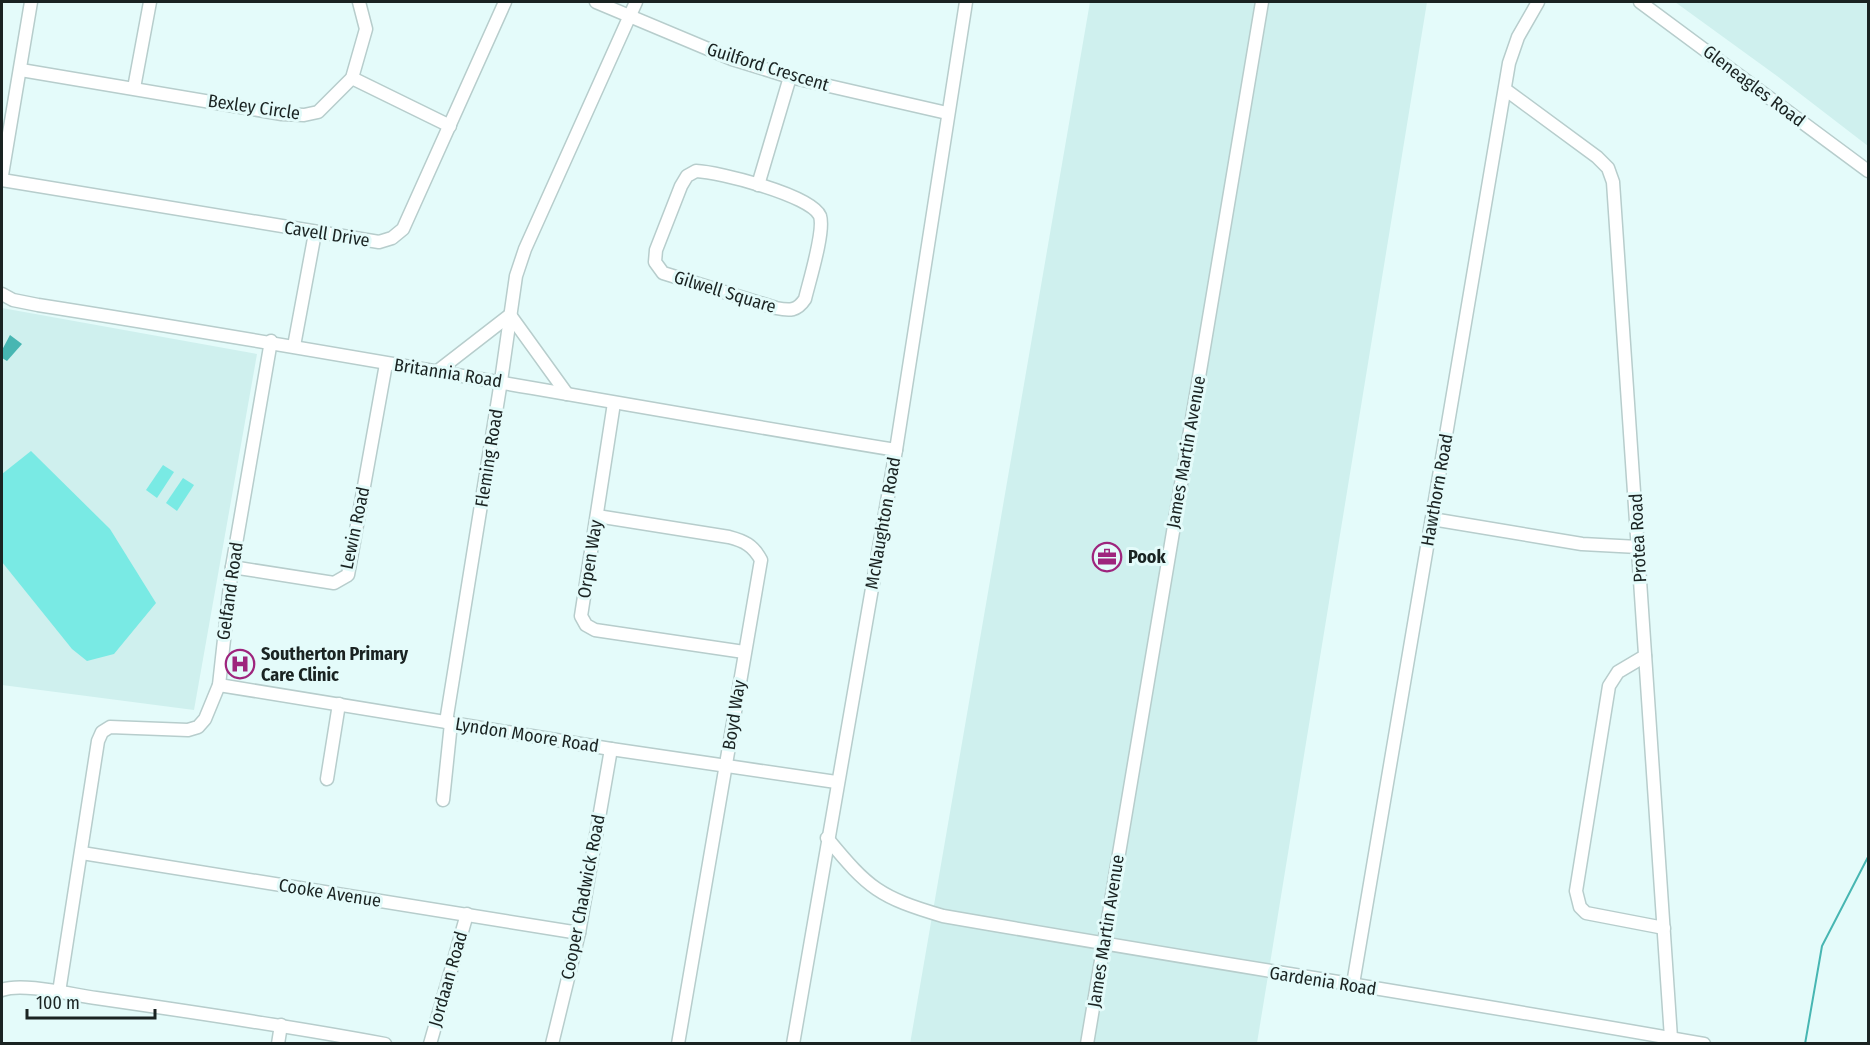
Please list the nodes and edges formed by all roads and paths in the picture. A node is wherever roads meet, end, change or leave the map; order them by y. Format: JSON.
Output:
{"nodes":[{"id":1,"x":31,"y":2,"type":"edge"},
{"id":2,"x":150,"y":2,"type":"edge"},
{"id":3,"x":359,"y":2,"type":"edge"},
{"id":4,"x":505,"y":2,"type":"edge"},
{"id":5,"x":596,"y":2,"type":"edge"},
{"id":6,"x":636,"y":2,"type":"edge"},
{"id":7,"x":966,"y":2,"type":"edge"},
{"id":8,"x":1262,"y":2,"type":"edge"},
{"id":9,"x":1538,"y":2,"type":"edge"},
{"id":10,"x":1640,"y":2,"type":"edge"},
{"id":11,"x":630,"y":16,"type":"junction"},
{"id":12,"x":21,"y":70,"type":"junction"},
{"id":13,"x":790,"y":77,"type":"junction"},
{"id":14,"x":351,"y":78,"type":"junction"},
{"id":15,"x":134,"y":88,"type":"junction"},
{"id":16,"x":1506,"y":90,"type":"junction"},
{"id":17,"x":947,"y":112,"type":"junction"},
{"id":18,"x":450,"y":126,"type":"junction"},
{"id":19,"x":1869,"y":171,"type":"edge"},
{"id":20,"x":2,"y":175,"type":"edge"},
{"id":21,"x":2,"y":180,"type":"edge"},
{"id":22,"x":758,"y":185,"type":"junction"},
{"id":23,"x":315,"y":233,"type":"junction"},
{"id":24,"x":2,"y":294,"type":"edge"},
{"id":25,"x":510,"y":315,"type":"junction"},
{"id":26,"x":271,"y":341,"type":"junction"},
{"id":27,"x":294,"y":346,"type":"junction"},
{"id":28,"x":386,"y":364,"type":"junction"},
{"id":29,"x":439,"y":370,"type":"junction"},
{"id":30,"x":501,"y":381,"type":"junction"},
{"id":31,"x":567,"y":394,"type":"junction"},
{"id":32,"x":614,"y":403,"type":"junction"},
{"id":33,"x":896,"y":450,"type":"junction"},
{"id":34,"x":597,"y":516,"type":"junction"},
{"id":35,"x":1432,"y":519,"type":"junction"},
{"id":36,"x":1638,"y":548,"type":"junction"},
{"id":37,"x":232,"y":567,"type":"junction"},
{"id":38,"x":744,"y":652,"type":"junction"},
{"id":39,"x":1645,"y":656,"type":"junction"},
{"id":40,"x":219,"y":685,"type":"junction"},
{"id":41,"x":339,"y":704,"type":"junction"},
{"id":42,"x":448,"y":723,"type":"junction"},
{"id":43,"x":611,"y":749,"type":"junction"},
{"id":44,"x":726,"y":765,"type":"junction"},
{"id":45,"x":327,"y":779,"type":"dead end"},
{"id":46,"x":836,"y":782,"type":"junction"},
{"id":47,"x":443,"y":800,"type":"dead end"},
{"id":48,"x":827,"y":838,"type":"junction"},
{"id":49,"x":82,"y":853,"type":"junction"},
{"id":50,"x":467,"y":914,"type":"junction"},
{"id":51,"x":1664,"y":928,"type":"junction"},
{"id":52,"x":579,"y":933,"type":"junction"},
{"id":53,"x":1103,"y":944,"type":"junction"},
{"id":54,"x":1353,"y":984,"type":"junction"},
{"id":55,"x":2,"y":990,"type":"edge"},
{"id":56,"x":59,"y":992,"type":"junction"},
{"id":57,"x":281,"y":1025,"type":"junction"},
{"id":58,"x":1671,"y":1038,"type":"junction"},
{"id":59,"x":278,"y":1044,"type":"edge"},
{"id":60,"x":385,"y":1044,"type":"edge"},
{"id":61,"x":430,"y":1044,"type":"edge"},
{"id":62,"x":552,"y":1044,"type":"edge"},
{"id":63,"x":678,"y":1044,"type":"edge"},
{"id":64,"x":793,"y":1044,"type":"edge"},
{"id":65,"x":1087,"y":1044,"type":"edge"},
{"id":66,"x":1704,"y":1044,"type":"edge"}],
"edges":[{"from":1,"to":12,"type":"street"},
{"from":2,"to":15,"type":"street"},
{"from":3,"to":14,"type":"street","name":"Bexley Circle"},
{"from":4,"to":18,"type":"street","name":"Cavell Drive"},
{"from":5,"to":11,"type":"street","name":"Guilford Crescent"},
{"from":6,"to":11,"type":"street","name":"Fleming Road"},
{"from":7,"to":17,"type":"street","name":"McNaughton Road"},
{"from":8,"to":53,"type":"street","name":"James Martin Avenue"},
{"from":9,"to":16,"type":"street","name":"Hawthorn Road"},
{"from":10,"to":19,"type":"street","name":"Gleneagles Road"},
{"from":11,"to":13,"type":"street","name":"Guilford Crescent"},
{"from":11,"to":25,"type":"street","name":"Fleming Road"},
{"from":12,"to":15,"type":"street","name":"Bexley Circle"},
{"from":12,"to":20,"type":"street"},
{"from":13,"to":17,"type":"street","name":"Guilford Crescent"},
{"from":13,"to":22,"type":"street"},
{"from":14,"to":15,"type":"street","name":"Bexley Circle"},
{"from":14,"to":18,"type":"street"},
{"from":16,"to":35,"type":"street","name":"Hawthorn Road"},
{"from":16,"to":36,"type":"street","name":"Protea Road"},
{"from":17,"to":33,"type":"street","name":"McNaughton Road"},
{"from":18,"to":23,"type":"street","name":"Cavell Drive"},
{"from":21,"to":23,"type":"street","name":"Cavell Drive"},
{"from":22,"to":22,"type":"street","name":"Gilwell Square"},
{"from":23,"to":27,"type":"street"},
{"from":24,"to":26,"type":"street","name":"Britannia Road"},
{"from":25,"to":29,"type":"street"},
{"from":25,"to":30,"type":"street","name":"Fleming Road"},
{"from":25,"to":31,"type":"street"},
{"from":26,"to":27,"type":"street","name":"Britannia Road"},
{"from":26,"to":37,"type":"street","name":"Gelfand Road"},
{"from":27,"to":28,"type":"street","name":"Britannia Road"},
{"from":28,"to":29,"type":"street","name":"Britannia Road"},
{"from":28,"to":37,"type":"street","name":"Lewin Road"},
{"from":29,"to":30,"type":"street","name":"Britannia Road"},
{"from":30,"to":31,"type":"street","name":"Britannia Road"},
{"from":30,"to":42,"type":"street","name":"Fleming Road"},
{"from":31,"to":32,"type":"street","name":"Britannia Road"},
{"from":32,"to":33,"type":"street","name":"Britannia Road"},
{"from":32,"to":34,"type":"street","name":"Orpen Way"},
{"from":33,"to":46,"type":"street","name":"McNaughton Road"},
{"from":34,"to":38,"type":"street","name":"Boyd Way"},
{"from":34,"to":38,"type":"street","name":"Orpen Way"},
{"from":35,"to":36,"type":"street"},
{"from":35,"to":54,"type":"street","name":"Hawthorn Road"},
{"from":36,"to":39,"type":"street","name":"Protea Road"},
{"from":37,"to":40,"type":"street","name":"Gelfand Road"},
{"from":38,"to":44,"type":"street","name":"Boyd Way"},
{"from":39,"to":51,"type":"street","name":"Protea Road"},
{"from":39,"to":51,"type":"street"},
{"from":40,"to":41,"type":"street","name":"Lyndon Moore Road"},
{"from":40,"to":49,"type":"street","name":"Gelfand Road"},
{"from":41,"to":42,"type":"street","name":"Lyndon Moore Road"},
{"from":41,"to":45,"type":"street"},
{"from":42,"to":43,"type":"street","name":"Lyndon Moore Road"},
{"from":42,"to":47,"type":"street","name":"Fleming Road"},
{"from":43,"to":44,"type":"street","name":"Lyndon Moore Road"},
{"from":43,"to":52,"type":"street","name":"Cooper Chadwick Road"},
{"from":44,"to":46,"type":"street","name":"Lyndon Moore Road"},
{"from":44,"to":63,"type":"street","name":"Boyd Way"},
{"from":46,"to":48,"type":"street","name":"McNaughton Road"},
{"from":48,"to":53,"type":"street","name":"Gardenia Road"},
{"from":48,"to":64,"type":"street","name":"McNaughton Road"},
{"from":49,"to":50,"type":"street","name":"Cooke Avenue"},
{"from":49,"to":56,"type":"street","name":"Gelfand Road"},
{"from":50,"to":52,"type":"street","name":"Cooke Avenue"},
{"from":50,"to":61,"type":"street","name":"Jordaan Road"},
{"from":51,"to":58,"type":"street","name":"Protea Road"},
{"from":52,"to":62,"type":"street","name":"Cooper Chadwick Road"},
{"from":53,"to":54,"type":"street","name":"Gardenia Road"},
{"from":53,"to":65,"type":"street","name":"James Martin Avenue"},
{"from":54,"to":58,"type":"street","name":"Gardenia Road"},
{"from":55,"to":56,"type":"street"},
{"from":56,"to":57,"type":"street"},
{"from":57,"to":59,"type":"street"},
{"from":57,"to":60,"type":"street"},
{"from":58,"to":66,"type":"street","name":"Gardenia Road"}]}
